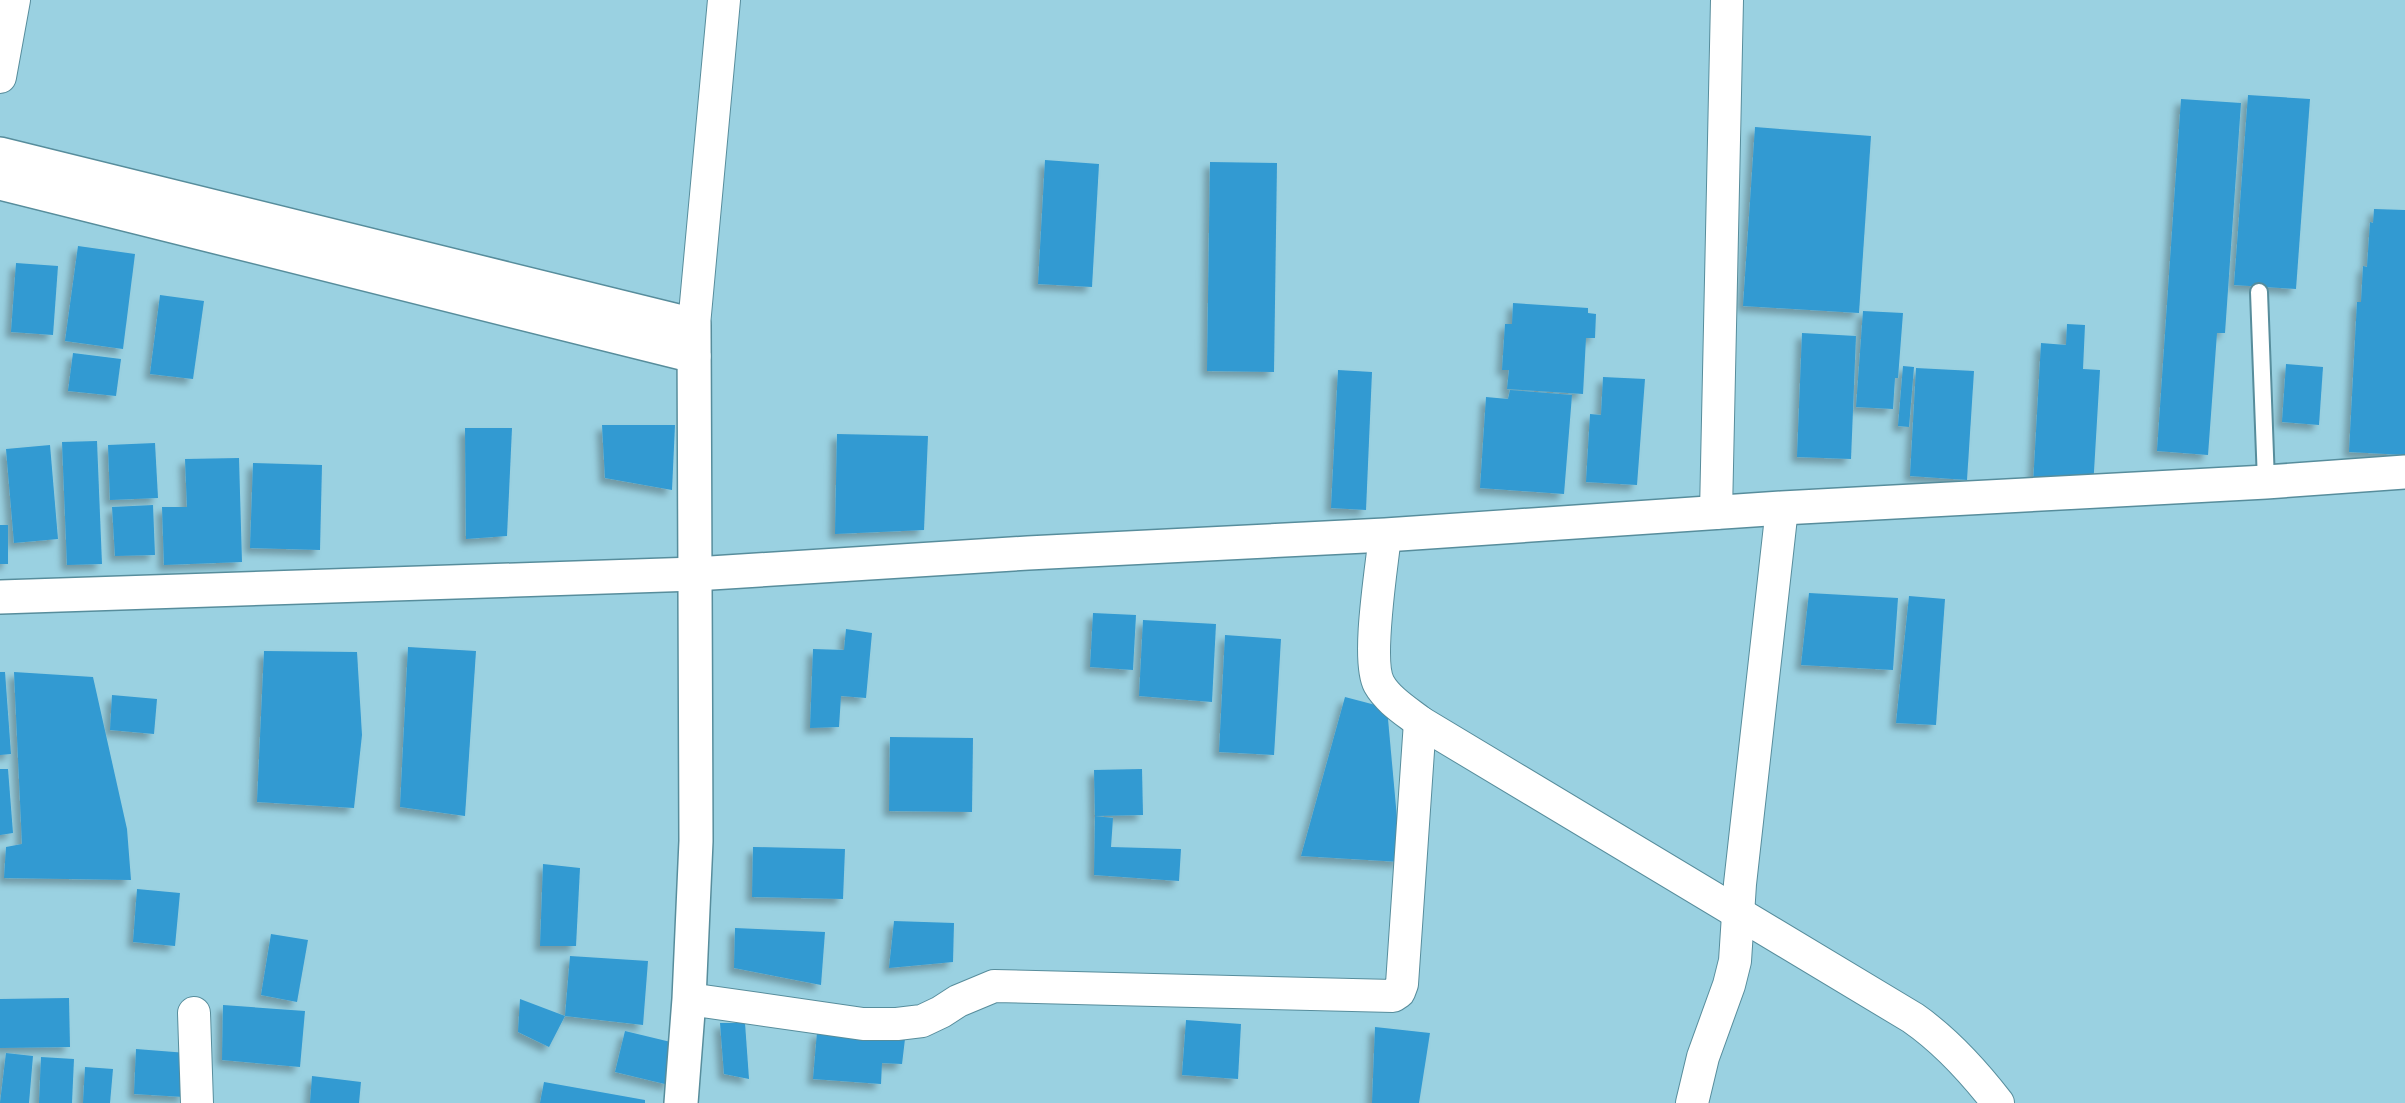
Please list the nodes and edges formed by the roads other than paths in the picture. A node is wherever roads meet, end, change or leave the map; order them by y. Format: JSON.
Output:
{"nodes":[{"id":1,"x":14,"y":0,"type":"edge"},
{"id":2,"x":724,"y":0,"type":"edge"},
{"id":3,"x":1727,"y":0,"type":"edge"},
{"id":4,"x":0,"y":77,"type":"edge"},
{"id":5,"x":0,"y":154,"type":"edge"},
{"id":6,"x":0,"y":183,"type":"edge"},
{"id":7,"x":2259,"y":292,"type":"dead end"},
{"id":8,"x":694,"y":340,"type":"junction"},
{"id":9,"x":2405,"y":472,"type":"edge"},
{"id":10,"x":2266,"y":482,"type":"junction"},
{"id":11,"x":1782,"y":508,"type":"junction"},
{"id":12,"x":1716,"y":513,"type":"junction"},
{"id":13,"x":1385,"y":535,"type":"junction"},
{"id":14,"x":696,"y":574,"type":"junction"},
{"id":15,"x":0,"y":597,"type":"edge"},
{"id":16,"x":1420,"y":722,"type":"junction"},
{"id":17,"x":1739,"y":912,"type":"junction"},
{"id":18,"x":689,"y":999,"type":"junction"},
{"id":19,"x":194,"y":1013,"type":"dead end"},
{"id":20,"x":197,"y":1103,"type":"edge"},
{"id":21,"x":681,"y":1103,"type":"edge"},
{"id":22,"x":1692,"y":1103,"type":"edge"},
{"id":23,"x":1998,"y":1103,"type":"edge"}],
"edges":[{"from":1,"to":4,"type":"street"},
{"from":2,"to":8,"type":"street"},
{"from":3,"to":12,"type":"street"},
{"from":5,"to":8,"type":"main road"},
{"from":6,"to":8,"type":"main road"},
{"from":7,"to":10,"type":"lane"},
{"from":8,"to":14,"type":"main road"},
{"from":9,"to":10,"type":"main road"},
{"from":10,"to":11,"type":"main road"},
{"from":11,"to":12,"type":"main road"},
{"from":11,"to":17,"type":"street"},
{"from":12,"to":13,"type":"main road"},
{"from":13,"to":14,"type":"main road"},
{"from":13,"to":16,"type":"street"},
{"from":14,"to":15,"type":"main road"},
{"from":14,"to":18,"type":"main road"},
{"from":16,"to":17,"type":"street"},
{"from":16,"to":18,"type":"street"},
{"from":17,"to":22,"type":"street"},
{"from":17,"to":23,"type":"street"},
{"from":18,"to":21,"type":"main road"},
{"from":19,"to":20,"type":"street"}]}
